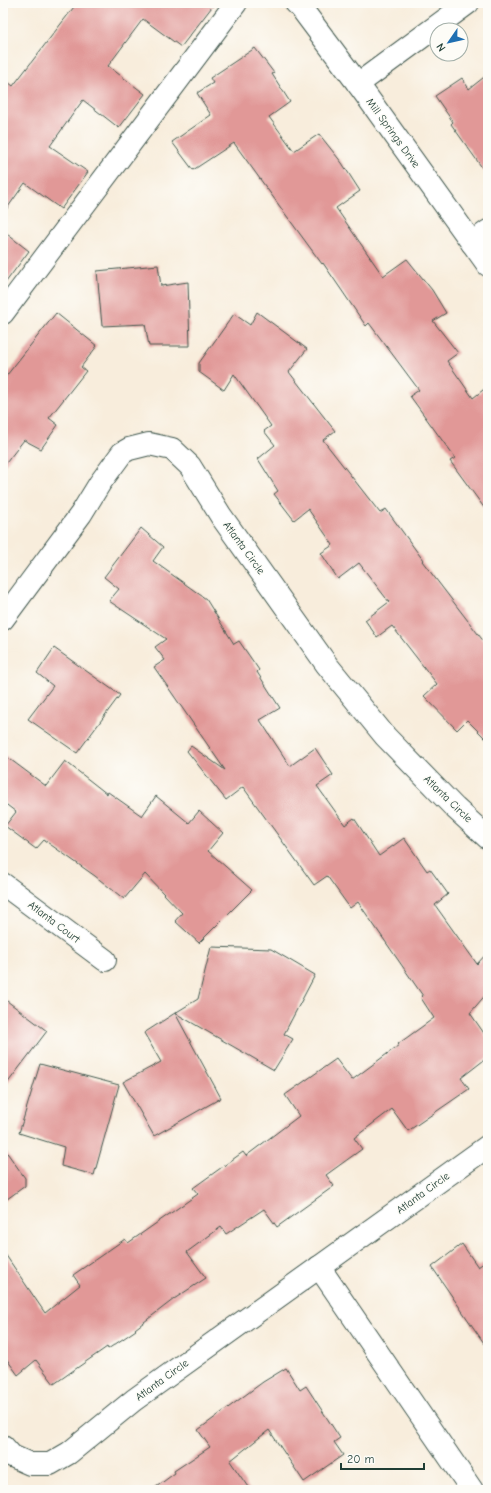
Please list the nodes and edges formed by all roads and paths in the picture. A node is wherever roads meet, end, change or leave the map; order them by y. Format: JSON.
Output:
{"nodes":[{"id":1,"x":236,"y":3,"type":"edge"},
{"id":2,"x":296,"y":3,"type":"edge"},
{"id":3,"x":468,"y":3,"type":"edge"},
{"id":4,"x":358,"y":84,"type":"junction"},
{"id":5,"x":480,"y":237,"type":"edge"},
{"id":6,"x":488,"y":265,"type":"edge"},
{"id":7,"x":3,"y":313,"type":"edge"},
{"id":8,"x":3,"y":619,"type":"edge"},
{"id":9,"x":488,"y":838,"type":"edge"},
{"id":10,"x":3,"y":884,"type":"edge"},
{"id":11,"x":105,"y":960,"type":"dead end"},
{"id":12,"x":488,"y":1146,"type":"edge"},
{"id":13,"x":319,"y":1267,"type":"junction"},
{"id":14,"x":3,"y":1446,"type":"edge"},
{"id":15,"x":472,"y":1490,"type":"edge"}],
"edges":[{"from":1,"to":7,"type":"street"},
{"from":2,"to":4,"type":"street","name":"Mill Springs Drive"},
{"from":3,"to":4,"type":"street"},
{"from":4,"to":5,"type":"street","name":"Mill Springs Drive"},
{"from":5,"to":6,"type":"street","name":"Mill Springs Drive"},
{"from":8,"to":9,"type":"street","name":"Atlanta Circle"},
{"from":10,"to":11,"type":"street","name":"Atlanta Court"},
{"from":12,"to":13,"type":"street","name":"Atlanta Circle"},
{"from":13,"to":14,"type":"street","name":"Atlanta Circle"},
{"from":13,"to":15,"type":"street"}]}
